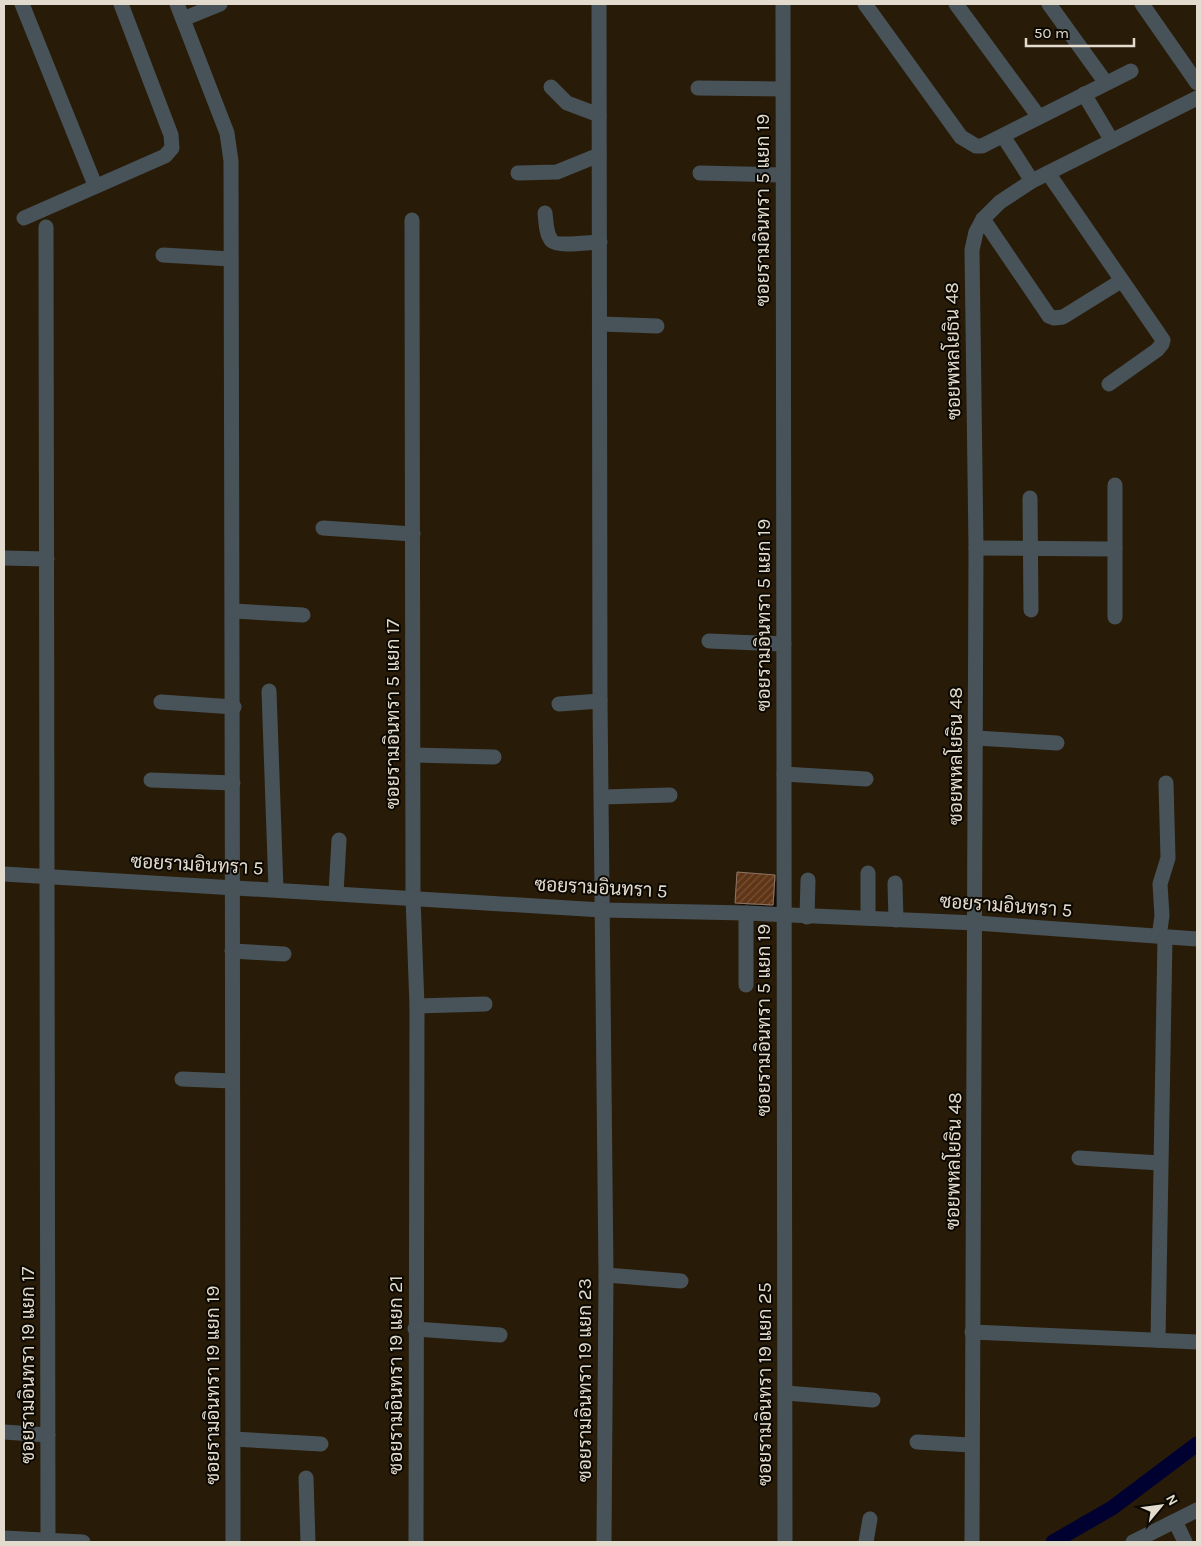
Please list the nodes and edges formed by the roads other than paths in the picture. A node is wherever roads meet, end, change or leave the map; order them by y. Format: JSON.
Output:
{"nodes":[{"id":1,"x":22,"y":4,"type":"edge"},
{"id":2,"x":121,"y":4,"type":"edge"},
{"id":3,"x":177,"y":4,"type":"edge"},
{"id":4,"x":220,"y":4,"type":"edge"},
{"id":5,"x":599,"y":4,"type":"edge"},
{"id":6,"x":783,"y":4,"type":"edge"},
{"id":7,"x":865,"y":4,"type":"edge"},
{"id":8,"x":956,"y":4,"type":"edge"},
{"id":9,"x":1049,"y":4,"type":"edge"},
{"id":10,"x":1142,"y":4,"type":"edge"},
{"id":11,"x":183,"y":19,"type":"junction"},
{"id":12,"x":1131,"y":71,"type":"dead end"},
{"id":13,"x":1106,"y":83,"type":"junction"},
{"id":14,"x":1197,"y":83,"type":"edge"},
{"id":15,"x":551,"y":87,"type":"dead end"},
{"id":16,"x":698,"y":88,"type":"dead end"},
{"id":17,"x":782,"y":89,"type":"junction"},
{"id":18,"x":1084,"y":94,"type":"junction"},
{"id":19,"x":1197,"y":98,"type":"edge"},
{"id":20,"x":599,"y":115,"type":"junction"},
{"id":21,"x":1039,"y":117,"type":"junction"},
{"id":22,"x":1003,"y":136,"type":"junction"},
{"id":23,"x":1112,"y":141,"type":"junction"},
{"id":24,"x":599,"y":155,"type":"junction"},
{"id":25,"x":518,"y":172,"type":"dead end"},
{"id":26,"x":700,"y":173,"type":"dead end"},
{"id":27,"x":1048,"y":173,"type":"junction"},
{"id":28,"x":782,"y":175,"type":"junction"},
{"id":29,"x":1032,"y":182,"type":"junction"},
{"id":30,"x":95,"y":185,"type":"junction"},
{"id":31,"x":545,"y":213,"type":"dead end"},
{"id":32,"x":24,"y":218,"type":"dead end"},
{"id":33,"x":983,"y":219,"type":"junction"},
{"id":34,"x":412,"y":220,"type":"dead end"},
{"id":35,"x":46,"y":227,"type":"dead end"},
{"id":36,"x":600,"y":242,"type":"junction"},
{"id":37,"x":163,"y":255,"type":"dead end"},
{"id":38,"x":231,"y":259,"type":"junction"},
{"id":39,"x":1121,"y":281,"type":"junction"},
{"id":40,"x":600,"y":324,"type":"junction"},
{"id":41,"x":657,"y":326,"type":"dead end"},
{"id":42,"x":1109,"y":384,"type":"dead end"},
{"id":43,"x":1115,"y":485,"type":"dead end"},
{"id":44,"x":1030,"y":498,"type":"dead end"},
{"id":45,"x":323,"y":528,"type":"dead end"},
{"id":46,"x":413,"y":534,"type":"junction"},
{"id":47,"x":976,"y":548,"type":"junction"},
{"id":48,"x":1032,"y":549,"type":"junction"},
{"id":49,"x":1115,"y":549,"type":"junction"},
{"id":50,"x":4,"y":558,"type":"edge"},
{"id":51,"x":47,"y":559,"type":"junction"},
{"id":52,"x":1032,"y":610,"type":"dead end"},
{"id":53,"x":234,"y":611,"type":"junction"},
{"id":54,"x":303,"y":616,"type":"dead end"},
{"id":55,"x":1115,"y":617,"type":"dead end"},
{"id":56,"x":709,"y":641,"type":"dead end"},
{"id":57,"x":784,"y":644,"type":"junction"},
{"id":58,"x":269,"y":691,"type":"dead end"},
{"id":59,"x":600,"y":701,"type":"junction"},
{"id":60,"x":161,"y":702,"type":"dead end"},
{"id":61,"x":559,"y":704,"type":"dead end"},
{"id":62,"x":234,"y":707,"type":"junction"},
{"id":63,"x":976,"y":738,"type":"junction"},
{"id":64,"x":1057,"y":742,"type":"dead end"},
{"id":65,"x":413,"y":755,"type":"junction"},
{"id":66,"x":494,"y":757,"type":"dead end"},
{"id":67,"x":784,"y":774,"type":"junction"},
{"id":68,"x":866,"y":779,"type":"dead end"},
{"id":69,"x":151,"y":780,"type":"dead end"},
{"id":70,"x":233,"y":783,"type":"junction"},
{"id":71,"x":1166,"y":783,"type":"dead end"},
{"id":72,"x":670,"y":795,"type":"dead end"},
{"id":73,"x":602,"y":797,"type":"junction"},
{"id":74,"x":338,"y":840,"type":"dead end"},
{"id":75,"x":868,"y":873,"type":"dead end"},
{"id":76,"x":4,"y":874,"type":"edge"},
{"id":77,"x":48,"y":876,"type":"junction"},
{"id":78,"x":808,"y":880,"type":"dead end"},
{"id":79,"x":895,"y":883,"type":"dead end"},
{"id":80,"x":232,"y":888,"type":"junction"},
{"id":81,"x":276,"y":889,"type":"junction"},
{"id":82,"x":336,"y":893,"type":"junction"},
{"id":83,"x":413,"y":898,"type":"junction"},
{"id":84,"x":602,"y":910,"type":"junction"},
{"id":85,"x":746,"y":913,"type":"junction"},
{"id":86,"x":784,"y":915,"type":"junction"},
{"id":87,"x":807,"y":916,"type":"junction"},
{"id":88,"x":868,"y":918,"type":"junction"},
{"id":89,"x":896,"y":920,"type":"junction"},
{"id":90,"x":976,"y":923,"type":"junction"},
{"id":91,"x":1162,"y":937,"type":"junction"},
{"id":92,"x":1197,"y":939,"type":"edge"},
{"id":93,"x":232,"y":951,"type":"junction"},
{"id":94,"x":284,"y":954,"type":"dead end"},
{"id":95,"x":746,"y":985,"type":"dead end"},
{"id":96,"x":485,"y":1004,"type":"dead end"},
{"id":97,"x":416,"y":1006,"type":"junction"},
{"id":98,"x":182,"y":1079,"type":"dead end"},
{"id":99,"x":232,"y":1081,"type":"junction"},
{"id":100,"x":1079,"y":1158,"type":"dead end"},
{"id":101,"x":1160,"y":1163,"type":"junction"},
{"id":102,"x":417,"y":1208,"type":"joint"},
{"id":103,"x":785,"y":1227,"type":"joint"},
{"id":104,"x":606,"y":1275,"type":"junction"},
{"id":105,"x":681,"y":1280,"type":"dead end"},
{"id":106,"x":415,"y":1329,"type":"junction"},
{"id":107,"x":972,"y":1332,"type":"junction"},
{"id":108,"x":500,"y":1335,"type":"dead end"},
{"id":109,"x":1158,"y":1340,"type":"junction"},
{"id":110,"x":1197,"y":1342,"type":"edge"},
{"id":111,"x":786,"y":1393,"type":"junction"},
{"id":112,"x":873,"y":1400,"type":"dead end"},
{"id":113,"x":4,"y":1432,"type":"edge"},
{"id":114,"x":48,"y":1435,"type":"junction"},
{"id":115,"x":233,"y":1439,"type":"junction"},
{"id":116,"x":916,"y":1442,"type":"dead end"},
{"id":117,"x":321,"y":1444,"type":"dead end"},
{"id":118,"x":972,"y":1445,"type":"junction"},
{"id":119,"x":306,"y":1478,"type":"dead end"},
{"id":120,"x":1197,"y":1510,"type":"edge"},
{"id":121,"x":870,"y":1519,"type":"dead end"},
{"id":122,"x":1175,"y":1521,"type":"junction"},
{"id":123,"x":4,"y":1538,"type":"edge"},
{"id":124,"x":48,"y":1541,"type":"edge"},
{"id":125,"x":84,"y":1542,"type":"edge"},
{"id":126,"x":234,"y":1542,"type":"edge"},
{"id":127,"x":308,"y":1542,"type":"edge"},
{"id":128,"x":416,"y":1542,"type":"edge"},
{"id":129,"x":604,"y":1542,"type":"edge"},
{"id":130,"x":785,"y":1542,"type":"edge"},
{"id":131,"x":866,"y":1542,"type":"edge"},
{"id":132,"x":972,"y":1542,"type":"edge"},
{"id":133,"x":1133,"y":1542,"type":"edge"},
{"id":134,"x":1185,"y":1542,"type":"edge"}],
"edges":[{"from":1,"to":30,"type":"street"},
{"from":2,"to":30,"type":"street"},
{"from":3,"to":11,"type":"street","name":"ซอยรามอินทรา 19 แยก 19"},
{"from":4,"to":11,"type":"street"},
{"from":5,"to":20,"type":"street"},
{"from":6,"to":17,"type":"street","name":"ซอยรามอินทรา 5 แยก 19"},
{"from":7,"to":22,"type":"street"},
{"from":8,"to":21,"type":"street"},
{"from":9,"to":13,"type":"street"},
{"from":10,"to":14,"type":"street"},
{"from":11,"to":38,"type":"street","name":"ซอยรามอินทรา 19 แยก 19"},
{"from":12,"to":13,"type":"street"},
{"from":13,"to":18,"type":"street"},
{"from":15,"to":20,"type":"street"},
{"from":16,"to":17,"type":"street"},
{"from":17,"to":28,"type":"street","name":"ซอยรามอินทรา 5 แยก 19"},
{"from":18,"to":21,"type":"street"},
{"from":18,"to":23,"type":"street"},
{"from":19,"to":23,"type":"street","name":"ซอยพหลโยธิน 48"},
{"from":20,"to":24,"type":"street"},
{"from":21,"to":22,"type":"street"},
{"from":22,"to":29,"type":"street"},
{"from":23,"to":27,"type":"street","name":"ซอยพหลโยธิน 48"},
{"from":24,"to":25,"type":"street"},
{"from":24,"to":36,"type":"street"},
{"from":26,"to":28,"type":"street"},
{"from":27,"to":29,"type":"street","name":"ซอยพหลโยธิน 48"},
{"from":27,"to":39,"type":"street"},
{"from":28,"to":57,"type":"street","name":"ซอยรามอินทรา 5 แยก 19"},
{"from":29,"to":33,"type":"street","name":"ซอยพหลโยธิน 48"},
{"from":30,"to":32,"type":"street"},
{"from":31,"to":36,"type":"street"},
{"from":33,"to":39,"type":"street"},
{"from":33,"to":47,"type":"street","name":"ซอยพหลโยธิน 48"},
{"from":34,"to":46,"type":"street","name":"ซอยรามอินทรา 5 แยก 17"},
{"from":35,"to":51,"type":"street","name":"ซอยรามอินทรา 19 แยก 17"},
{"from":36,"to":40,"type":"street"},
{"from":37,"to":38,"type":"street"},
{"from":38,"to":53,"type":"street","name":"ซอยรามอินทรา 19 แยก 19"},
{"from":39,"to":42,"type":"street"},
{"from":40,"to":41,"type":"street"},
{"from":40,"to":59,"type":"street"},
{"from":43,"to":49,"type":"street"},
{"from":44,"to":48,"type":"street"},
{"from":45,"to":46,"type":"street"},
{"from":46,"to":65,"type":"street","name":"ซอยรามอินทรา 5 แยก 17"},
{"from":47,"to":48,"type":"street"},
{"from":47,"to":63,"type":"street","name":"ซอยพหลโยธิน 48"},
{"from":48,"to":49,"type":"street"},
{"from":48,"to":52,"type":"street"},
{"from":49,"to":55,"type":"street"},
{"from":50,"to":51,"type":"street"},
{"from":51,"to":77,"type":"street","name":"ซอยรามอินทรา 19 แยก 17"},
{"from":53,"to":54,"type":"street"},
{"from":53,"to":62,"type":"street","name":"ซอยรามอินทรา 19 แยก 19"},
{"from":56,"to":57,"type":"street"},
{"from":57,"to":67,"type":"street","name":"ซอยรามอินทรา 5 แยก 19"},
{"from":58,"to":81,"type":"street"},
{"from":59,"to":61,"type":"street"},
{"from":59,"to":73,"type":"street"},
{"from":60,"to":62,"type":"street"},
{"from":62,"to":70,"type":"street","name":"ซอยรามอินทรา 19 แยก 19"},
{"from":63,"to":64,"type":"street"},
{"from":63,"to":90,"type":"street","name":"ซอยพหลโยธิน 48"},
{"from":65,"to":66,"type":"street"},
{"from":65,"to":83,"type":"street","name":"ซอยรามอินทรา 5 แยก 17"},
{"from":67,"to":68,"type":"street"},
{"from":67,"to":86,"type":"street","name":"ซอยรามอินทรา 5 แยก 19"},
{"from":69,"to":70,"type":"street"},
{"from":70,"to":80,"type":"street","name":"ซอยรามอินทรา 19 แยก 19"},
{"from":71,"to":91,"type":"street"},
{"from":72,"to":73,"type":"street"},
{"from":73,"to":84,"type":"street"},
{"from":74,"to":82,"type":"street"},
{"from":75,"to":88,"type":"street"},
{"from":76,"to":77,"type":"street","name":"ซอยรามอินทรา 5"},
{"from":77,"to":80,"type":"street","name":"ซอยรามอินทรา 5"},
{"from":77,"to":114,"type":"street","name":"ซอยรามอินทรา 19 แยก 17"},
{"from":78,"to":87,"type":"street"},
{"from":79,"to":89,"type":"street"},
{"from":80,"to":81,"type":"street","name":"ซอยรามอินทรา 5"},
{"from":80,"to":93,"type":"street","name":"ซอยรามอินทรา 19 แยก 19"},
{"from":81,"to":82,"type":"street","name":"ซอยรามอินทรา 5"},
{"from":82,"to":83,"type":"street","name":"ซอยรามอินทรา 5"},
{"from":83,"to":84,"type":"street","name":"ซอยรามอินทรา 5"},
{"from":83,"to":97,"type":"street","name":"ซอยรามอินทรา 5 แยก 17"},
{"from":84,"to":85,"type":"street","name":"ซอยรามอินทรา 5"},
{"from":84,"to":104,"type":"street","name":"ซอยรามอินทรา 19 แยก 23"},
{"from":85,"to":86,"type":"street","name":"ซอยรามอินทรา 5"},
{"from":85,"to":95,"type":"street"},
{"from":86,"to":87,"type":"street","name":"ซอยรามอินทรา 5"},
{"from":86,"to":103,"type":"street","name":"ซอยรามอินทรา 5 แยก 19"},
{"from":87,"to":88,"type":"street","name":"ซอยรามอินทรา 5"},
{"from":88,"to":89,"type":"street","name":"ซอยรามอินทรา 5"},
{"from":89,"to":90,"type":"street","name":"ซอยรามอินทรา 5"},
{"from":90,"to":91,"type":"street","name":"ซอยรามอินทรา 5"},
{"from":90,"to":107,"type":"street","name":"ซอยพหลโยธิน 48"},
{"from":91,"to":92,"type":"street","name":"ซอยรามอินทรา 5"},
{"from":91,"to":101,"type":"street"},
{"from":93,"to":94,"type":"street"},
{"from":93,"to":99,"type":"street","name":"ซอยรามอินทรา 19 แยก 19"},
{"from":96,"to":97,"type":"street"},
{"from":97,"to":102,"type":"street","name":"ซอยรามอินทรา 5 แยก 17"},
{"from":98,"to":99,"type":"street"},
{"from":99,"to":115,"type":"street","name":"ซอยรามอินทรา 19 แยก 19"},
{"from":100,"to":101,"type":"street"},
{"from":101,"to":109,"type":"street"},
{"from":102,"to":106,"type":"street","name":"ซอยรามอินทรา 19 แยก 21"},
{"from":103,"to":111,"type":"street","name":"ซอยรามอินทรา 19 แยก 25"},
{"from":104,"to":105,"type":"street"},
{"from":104,"to":129,"type":"street","name":"ซอยรามอินทรา 19 แยก 23"},
{"from":106,"to":108,"type":"street"},
{"from":106,"to":128,"type":"street","name":"ซอยรามอินทรา 19 แยก 21"},
{"from":107,"to":109,"type":"street"},
{"from":107,"to":118,"type":"street","name":"ซอยพหลโยธิน 48"},
{"from":109,"to":110,"type":"street"},
{"from":111,"to":112,"type":"street"},
{"from":111,"to":130,"type":"street","name":"ซอยรามอินทรา 19 แยก 25"},
{"from":113,"to":114,"type":"street"},
{"from":114,"to":124,"type":"street","name":"ซอยรามอินทรา 19 แยก 17"},
{"from":115,"to":117,"type":"street"},
{"from":115,"to":126,"type":"street","name":"ซอยรามอินทรา 19 แยก 19"},
{"from":116,"to":118,"type":"street"},
{"from":118,"to":132,"type":"street","name":"ซอยพหลโยธิน 48"},
{"from":119,"to":127,"type":"street"},
{"from":120,"to":122,"type":"street"},
{"from":121,"to":131,"type":"street"},
{"from":122,"to":133,"type":"street"},
{"from":122,"to":134,"type":"street"},
{"from":123,"to":124,"type":"street"},
{"from":124,"to":125,"type":"street"}]}
